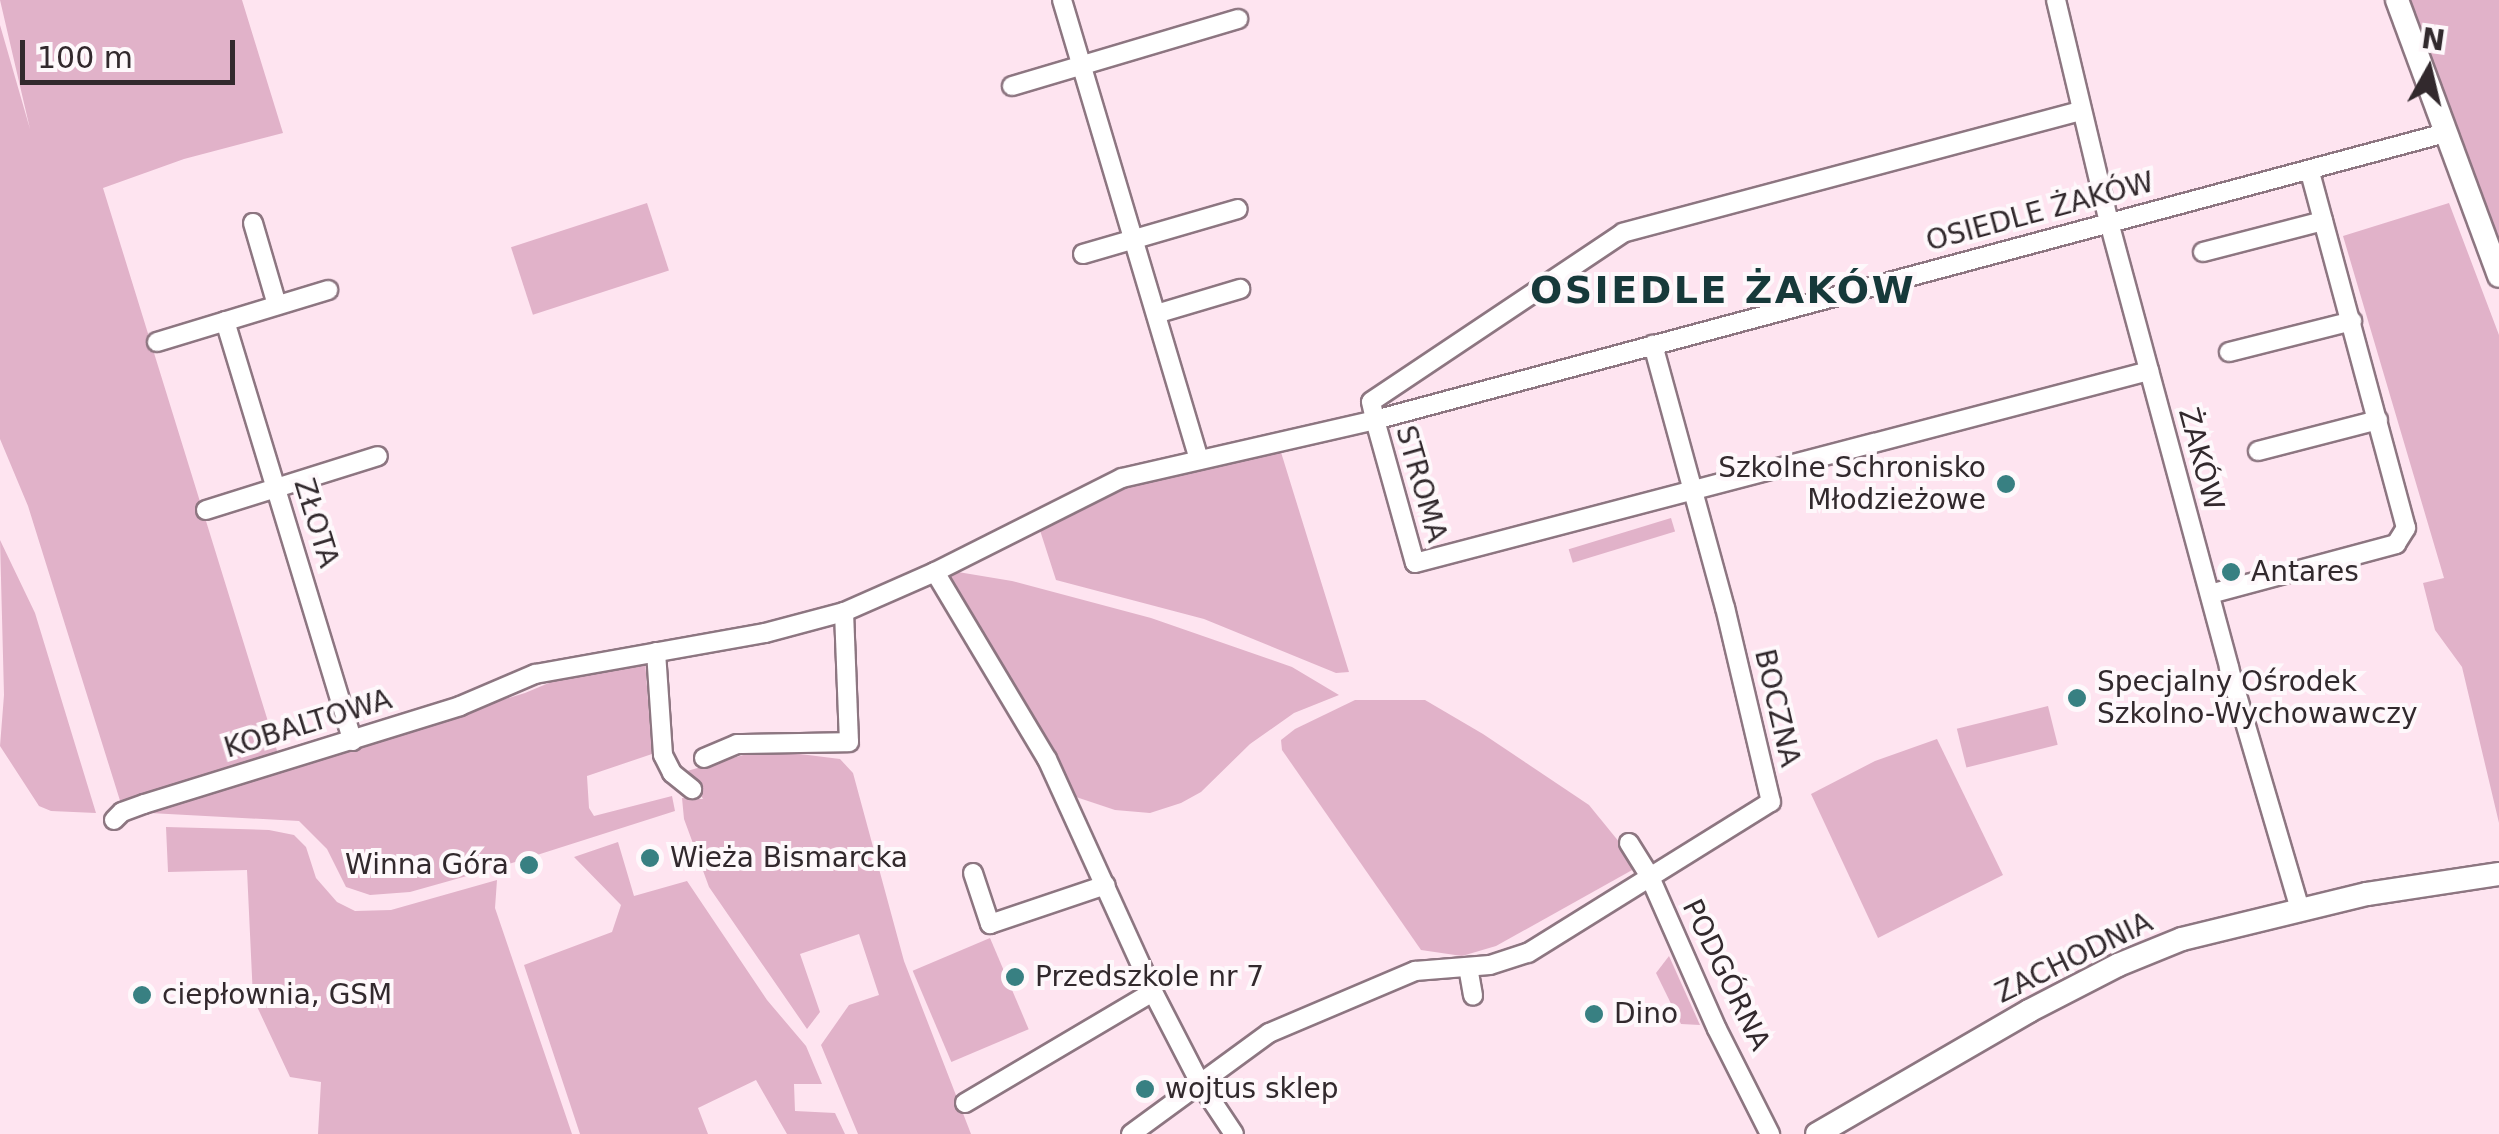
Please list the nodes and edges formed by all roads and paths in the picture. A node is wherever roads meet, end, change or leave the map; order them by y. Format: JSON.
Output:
{"nodes":[{"id":1,"x":1062,"y":0,"type":"edge"},
{"id":2,"x":2056,"y":0,"type":"edge"},
{"id":3,"x":2397,"y":0,"type":"edge"},
{"id":4,"x":1238,"y":19,"type":"dead end"},
{"id":5,"x":1082,"y":66,"type":"junction"},
{"id":6,"x":1012,"y":86,"type":"dead end"},
{"id":7,"x":2080,"y":111,"type":"junction"},
{"id":8,"x":2446,"y":133,"type":"junction"},
{"id":9,"x":2310,"y":171,"type":"junction"},
{"id":10,"x":1238,"y":209,"type":"dead end"},
{"id":11,"x":2108,"y":222,"type":"junction"},
{"id":12,"x":2323,"y":222,"type":"junction"},
{"id":13,"x":253,"y":223,"type":"dead end"},
{"id":14,"x":1134,"y":240,"type":"junction"},
{"id":15,"x":2203,"y":252,"type":"dead end"},
{"id":16,"x":1083,"y":254,"type":"dead end"},
{"id":17,"x":2499,"y":276,"type":"edge"},
{"id":18,"x":1240,"y":289,"type":"dead end"},
{"id":19,"x":328,"y":290,"type":"dead end"},
{"id":20,"x":277,"y":305,"type":"junction"},
{"id":21,"x":1156,"y":314,"type":"junction"},
{"id":22,"x":224,"y":321,"type":"junction"},
{"id":23,"x":2352,"y":321,"type":"junction"},
{"id":24,"x":157,"y":342,"type":"dead end"},
{"id":25,"x":1653,"y":344,"type":"junction"},
{"id":26,"x":2230,"y":352,"type":"dead end"},
{"id":27,"x":2149,"y":371,"type":"junction"},
{"id":28,"x":1374,"y":420,"type":"junction"},
{"id":29,"x":2378,"y":420,"type":"junction"},
{"id":30,"x":2258,"y":451,"type":"dead end"},
{"id":31,"x":378,"y":456,"type":"dead end"},
{"id":32,"x":1199,"y":460,"type":"junction"},
{"id":33,"x":276,"y":488,"type":"junction"},
{"id":34,"x":1693,"y":490,"type":"junction"},
{"id":35,"x":206,"y":510,"type":"dead end"},
{"id":36,"x":935,"y":572,"type":"junction"},
{"id":37,"x":2210,"y":594,"type":"junction"},
{"id":38,"x":844,"y":612,"type":"junction"},
{"id":39,"x":656,"y":652,"type":"junction"},
{"id":40,"x":353,"y":741,"type":"junction"},
{"id":41,"x":704,"y":758,"type":"dead end"},
{"id":42,"x":692,"y":789,"type":"dead end"},
{"id":43,"x":114,"y":820,"type":"dead end"},
{"id":44,"x":1629,"y":843,"type":"dead end"},
{"id":45,"x":973,"y":872,"type":"dead end"},
{"id":46,"x":2499,"y":874,"type":"edge"},
{"id":47,"x":1649,"y":876,"type":"junction"},
{"id":48,"x":1106,"y":885,"type":"junction"},
{"id":49,"x":2300,"y":909,"type":"junction"},
{"id":50,"x":1468,"y":967,"type":"junction"},
{"id":51,"x":1153,"y":992,"type":"junction"},
{"id":52,"x":1472,"y":996,"type":"dead end"},
{"id":53,"x":1200,"y":1083,"type":"junction"},
{"id":54,"x":965,"y":1104,"type":"dead end"},
{"id":55,"x":1131,"y":1134,"type":"edge"},
{"id":56,"x":1234,"y":1134,"type":"edge"},
{"id":57,"x":1770,"y":1134,"type":"edge"},
{"id":58,"x":1817,"y":1134,"type":"edge"}],
"edges":[{"from":1,"to":5,"type":"street"},
{"from":2,"to":7,"type":"street","name":"ŻAKÓW"},
{"from":3,"to":8,"type":"street"},
{"from":4,"to":5,"type":"street"},
{"from":5,"to":6,"type":"street"},
{"from":5,"to":14,"type":"street"},
{"from":7,"to":11,"type":"street","name":"ŻAKÓW"},
{"from":7,"to":28,"type":"street"},
{"from":8,"to":9,"type":"street","name":"OSIEDLE ŻAKÓW"},
{"from":8,"to":17,"type":"street"},
{"from":9,"to":11,"type":"street","name":"OSIEDLE ŻAKÓW"},
{"from":9,"to":12,"type":"street"},
{"from":10,"to":14,"type":"street"},
{"from":11,"to":25,"type":"street","name":"OSIEDLE ŻAKÓW"},
{"from":11,"to":27,"type":"street","name":"ŻAKÓW"},
{"from":12,"to":15,"type":"street"},
{"from":12,"to":23,"type":"street"},
{"from":13,"to":20,"type":"street"},
{"from":14,"to":16,"type":"street"},
{"from":14,"to":21,"type":"street"},
{"from":18,"to":21,"type":"street"},
{"from":19,"to":20,"type":"street"},
{"from":20,"to":22,"type":"street"},
{"from":21,"to":32,"type":"street"},
{"from":22,"to":24,"type":"street"},
{"from":22,"to":33,"type":"street","name":"ZŁOTA"},
{"from":23,"to":26,"type":"street"},
{"from":23,"to":29,"type":"street"},
{"from":25,"to":28,"type":"street","name":"OSIEDLE ŻAKÓW"},
{"from":25,"to":34,"type":"street"},
{"from":27,"to":34,"type":"street"},
{"from":27,"to":37,"type":"street","name":"ŻAKÓW"},
{"from":28,"to":32,"type":"street","name":"OSIEDLE ŻAKÓW"},
{"from":28,"to":34,"type":"street","name":"STROMA"},
{"from":29,"to":30,"type":"street"},
{"from":29,"to":37,"type":"street"},
{"from":31,"to":33,"type":"street"},
{"from":32,"to":36,"type":"street","name":"OSIEDLE ŻAKÓW"},
{"from":33,"to":35,"type":"street"},
{"from":33,"to":40,"type":"street","name":"ZŁOTA"},
{"from":34,"to":47,"type":"street","name":"BOCZNA"},
{"from":36,"to":38,"type":"street","name":"KOBALTOWA"},
{"from":36,"to":48,"type":"street"},
{"from":37,"to":49,"type":"street","name":"ŻAKÓW"},
{"from":38,"to":39,"type":"street","name":"KOBALTOWA"},
{"from":38,"to":41,"type":"street"},
{"from":39,"to":40,"type":"street","name":"KOBALTOWA"},
{"from":39,"to":42,"type":"street"},
{"from":40,"to":43,"type":"street","name":"KOBALTOWA"},
{"from":44,"to":47,"type":"street","name":"PODGÓRNA"},
{"from":45,"to":48,"type":"street"},
{"from":46,"to":49,"type":"street","name":"ZACHODNIA"},
{"from":47,"to":50,"type":"street"},
{"from":47,"to":57,"type":"street","name":"PODGÓRNA"},
{"from":48,"to":51,"type":"street"},
{"from":49,"to":58,"type":"street","name":"ZACHODNIA"},
{"from":50,"to":52,"type":"street"},
{"from":50,"to":53,"type":"street"},
{"from":51,"to":53,"type":"street"},
{"from":51,"to":54,"type":"street"},
{"from":53,"to":55,"type":"street"},
{"from":53,"to":56,"type":"street"}]}
